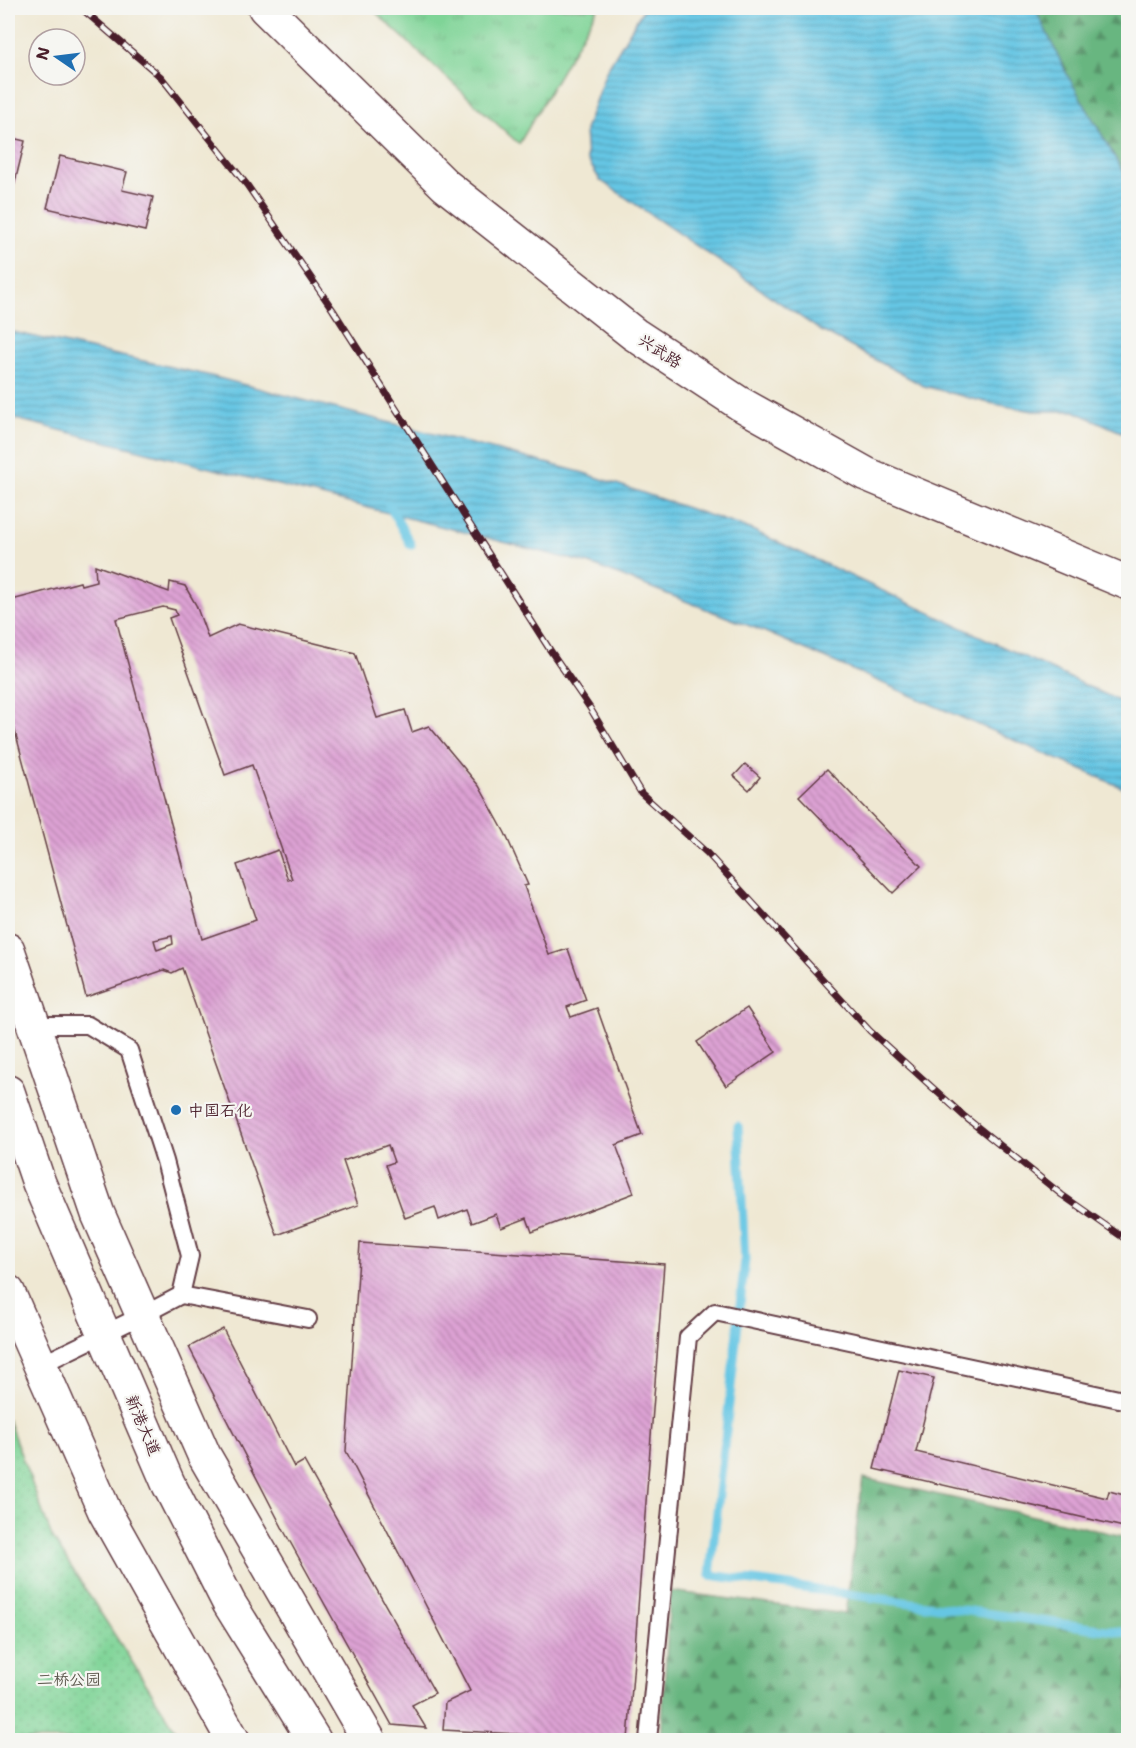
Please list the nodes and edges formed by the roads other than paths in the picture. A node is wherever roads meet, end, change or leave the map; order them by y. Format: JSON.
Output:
{"nodes":[{"id":1,"x":265,"y":8,"type":"edge"},
{"id":2,"x":1128,"y":584,"type":"edge"},
{"id":3,"x":8,"y":950,"type":"edge"},
{"id":4,"x":33,"y":1025,"type":"junction"},
{"id":5,"x":8,"y":1092,"type":"edge"},
{"id":6,"x":8,"y":1292,"type":"edge"},
{"id":7,"x":181,"y":1295,"type":"junction"},
{"id":8,"x":143,"y":1315,"type":"junction"},
{"id":9,"x":308,"y":1319,"type":"dead end"},
{"id":10,"x":104,"y":1335,"type":"junction"},
{"id":11,"x":40,"y":1365,"type":"junction"},
{"id":12,"x":1128,"y":1401,"type":"edge"},
{"id":13,"x":233,"y":1740,"type":"edge"},
{"id":14,"x":314,"y":1740,"type":"edge"},
{"id":15,"x":369,"y":1740,"type":"edge"},
{"id":16,"x":648,"y":1740,"type":"edge"}],
"edges":[{"from":1,"to":2,"type":"street","name":"兴武路"},
{"from":3,"to":4,"type":"street"},
{"from":4,"to":7,"type":"lane"},
{"from":4,"to":8,"type":"street"},
{"from":5,"to":10,"type":"street","name":"新港大道"},
{"from":6,"to":11,"type":"street"},
{"from":7,"to":8,"type":"lane"},
{"from":7,"to":9,"type":"lane"},
{"from":8,"to":10,"type":"lane"},
{"from":8,"to":15,"type":"street"},
{"from":10,"to":11,"type":"lane"},
{"from":10,"to":14,"type":"street","name":"新港大道"},
{"from":11,"to":13,"type":"street"},
{"from":12,"to":16,"type":"lane"}]}
